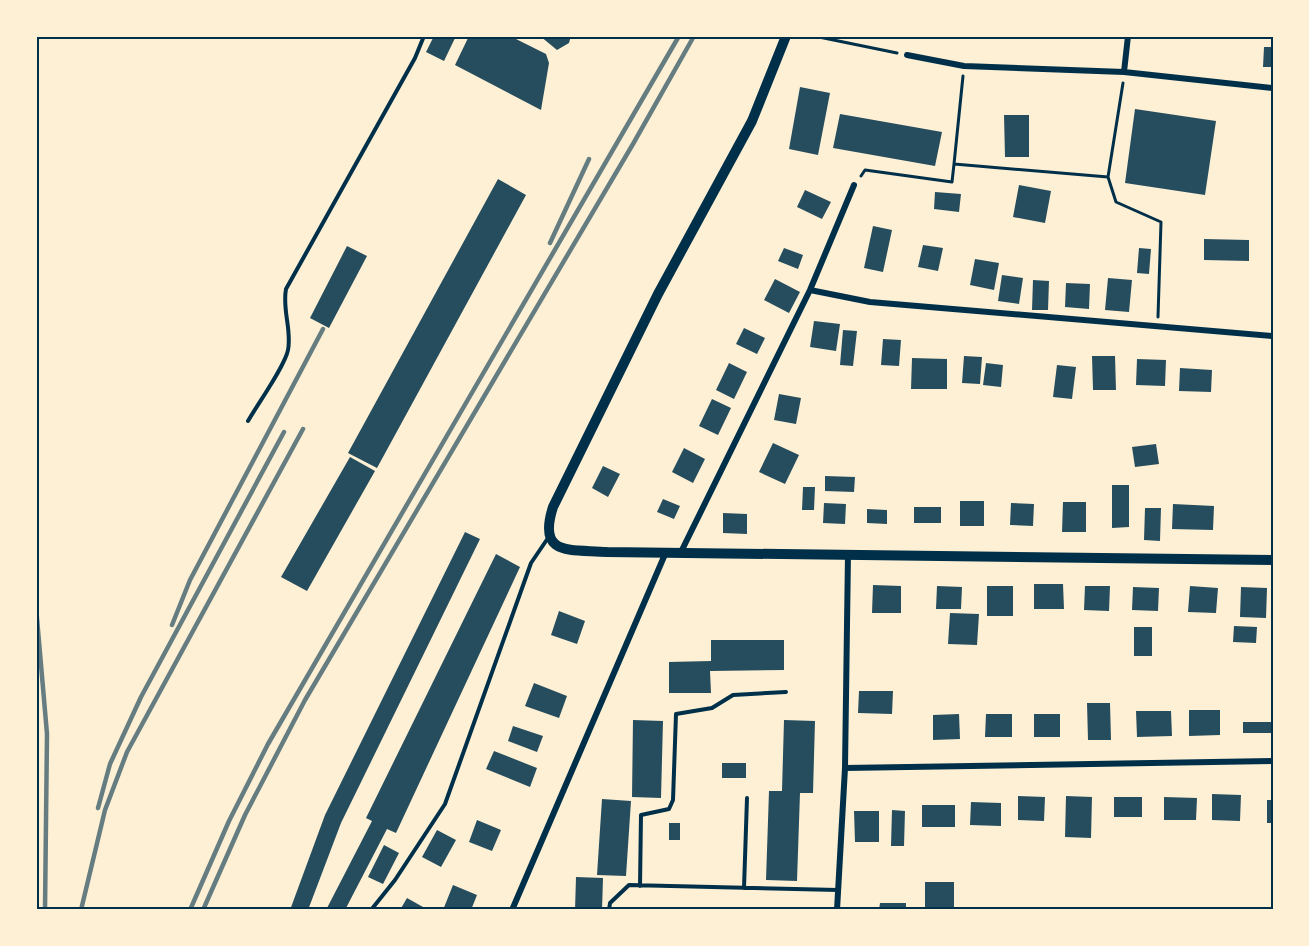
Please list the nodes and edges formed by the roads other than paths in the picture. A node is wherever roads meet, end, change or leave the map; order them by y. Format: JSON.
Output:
{"nodes":[{"id":1,"x":424,"y":36,"type":"edge"},
{"id":2,"x":786,"y":36,"type":"edge"},
{"id":3,"x":1128,"y":36,"type":"edge"},
{"id":4,"x":907,"y":55,"type":"road end"},
{"id":5,"x":1124,"y":72,"type":"junction"},
{"id":6,"x":1273,"y":88,"type":"edge"},
{"id":7,"x":854,"y":185,"type":"road end"},
{"id":8,"x":810,"y":290,"type":"junction"},
{"id":9,"x":1273,"y":336,"type":"edge"},
{"id":10,"x":248,"y":421,"type":"dead end"},
{"id":11,"x":549,"y":537,"type":"junction"},
{"id":12,"x":666,"y":552,"type":"junction"},
{"id":13,"x":681,"y":552,"type":"junction"},
{"id":14,"x":848,"y":554,"type":"junction"},
{"id":15,"x":1273,"y":560,"type":"edge"},
{"id":16,"x":786,"y":692,"type":"dead end"},
{"id":17,"x":1273,"y":762,"type":"edge"},
{"id":18,"x":845,"y":768,"type":"junction"},
{"id":19,"x":747,"y":798,"type":"dead end"},
{"id":20,"x":640,"y":886,"type":"junction"},
{"id":21,"x":744,"y":888,"type":"junction"},
{"id":22,"x":838,"y":891,"type":"junction"},
{"id":23,"x":371,"y":910,"type":"edge"},
{"id":24,"x":512,"y":910,"type":"edge"},
{"id":25,"x":609,"y":910,"type":"edge"},
{"id":26,"x":837,"y":910,"type":"edge"}],
"edges":[{"from":1,"to":10,"type":"lane"},
{"from":2,"to":11,"type":"street"},
{"from":3,"to":5,"type":"street"},
{"from":4,"to":5,"type":"street"},
{"from":5,"to":6,"type":"street"},
{"from":7,"to":8,"type":"street"},
{"from":8,"to":9,"type":"street"},
{"from":8,"to":13,"type":"street"},
{"from":11,"to":12,"type":"street"},
{"from":11,"to":23,"type":"lane"},
{"from":12,"to":13,"type":"street"},
{"from":12,"to":24,"type":"street"},
{"from":13,"to":14,"type":"street"},
{"from":14,"to":15,"type":"street"},
{"from":14,"to":18,"type":"street"},
{"from":16,"to":20,"type":"lane"},
{"from":17,"to":18,"type":"street"},
{"from":18,"to":22,"type":"street"},
{"from":19,"to":21,"type":"lane"},
{"from":20,"to":21,"type":"lane"},
{"from":20,"to":25,"type":"lane"},
{"from":21,"to":22,"type":"lane"},
{"from":22,"to":26,"type":"street"}]}
